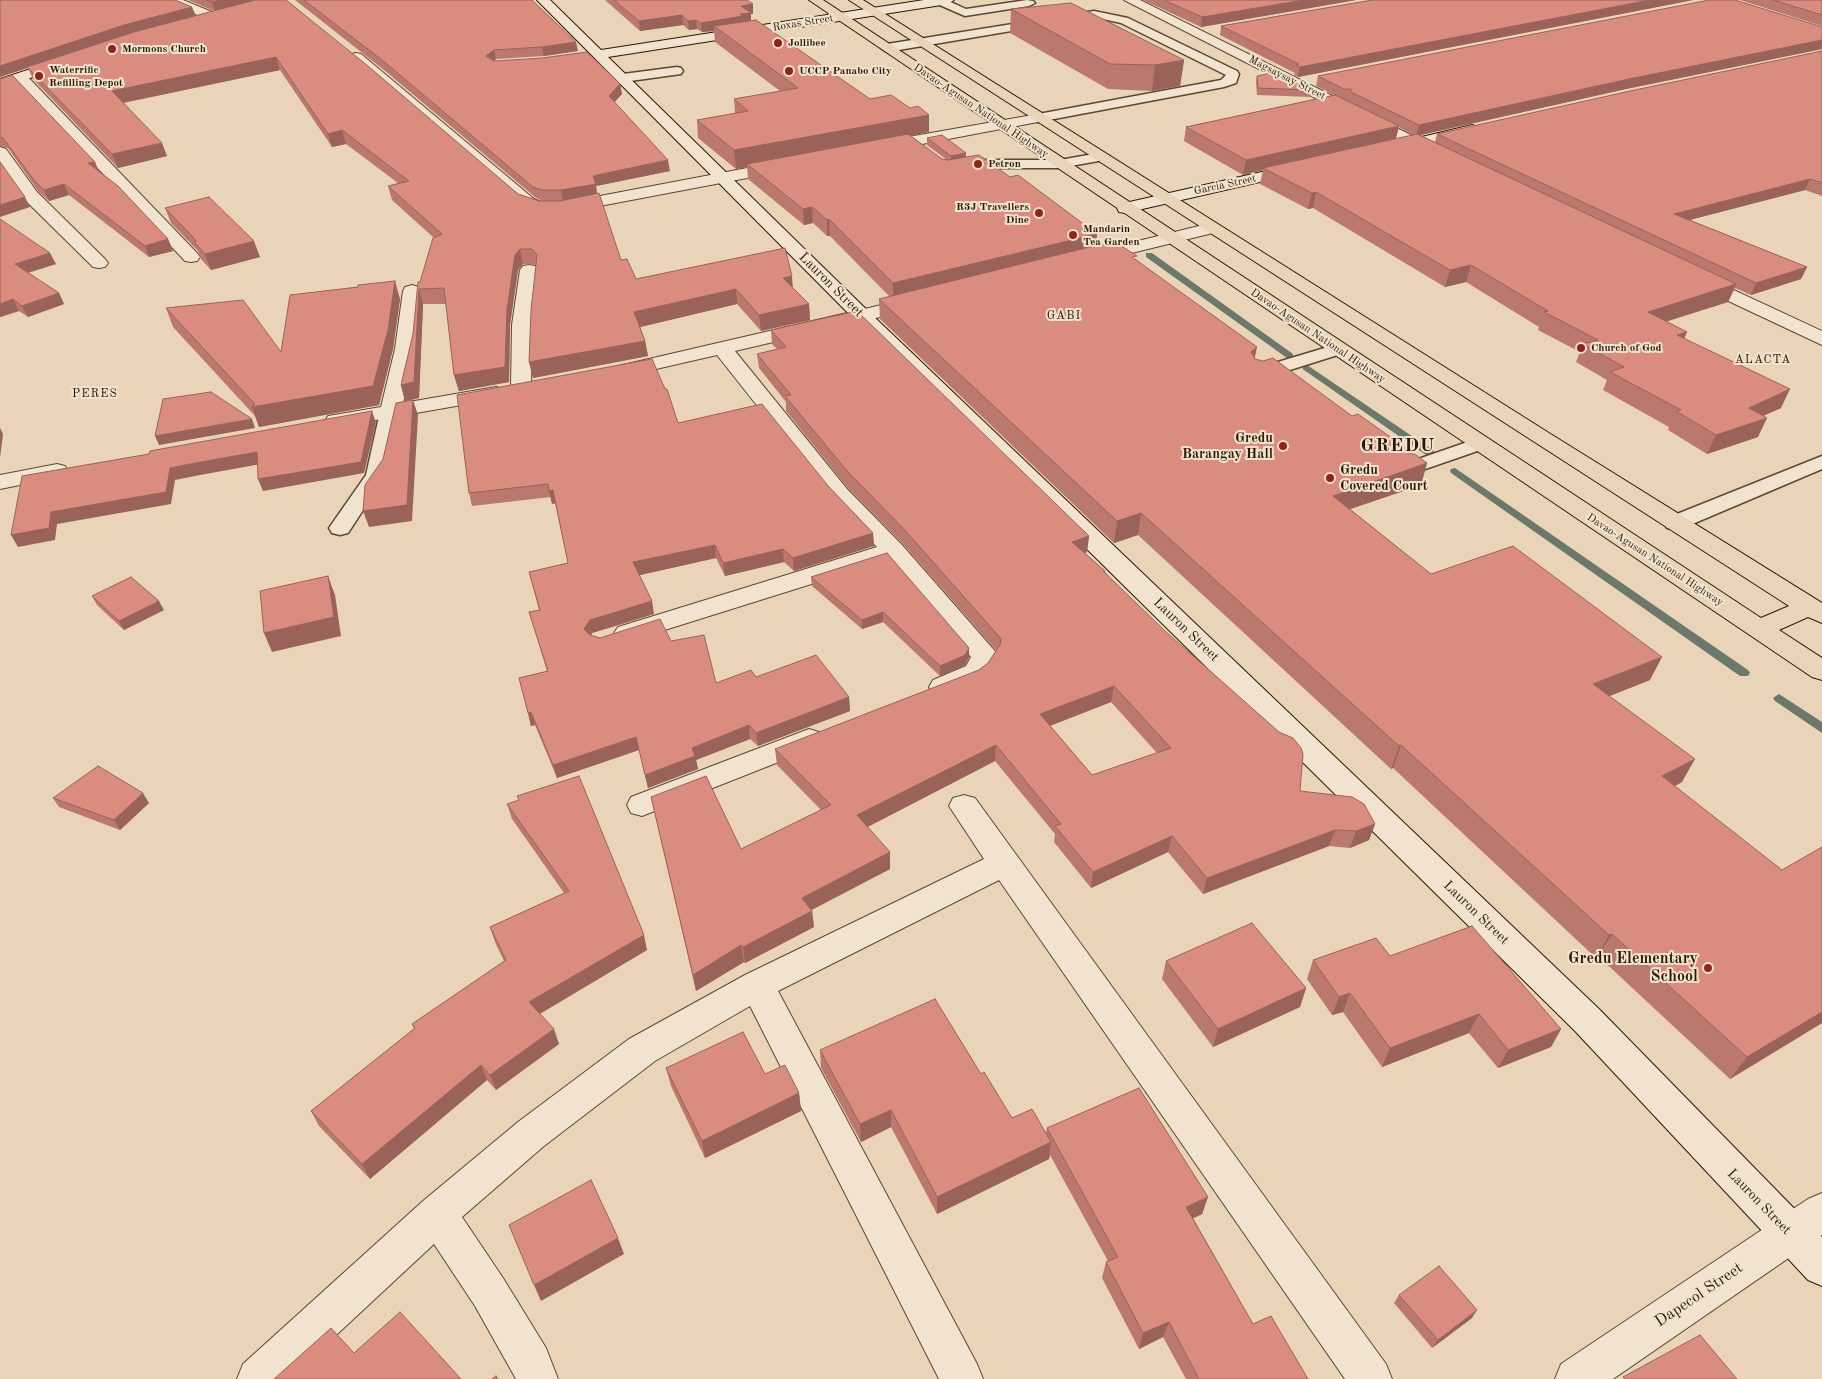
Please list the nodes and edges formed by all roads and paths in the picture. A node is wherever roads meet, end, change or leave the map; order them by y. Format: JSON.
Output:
{"nodes":[{"id":1,"x":173,"y":0,"type":"edge"},
{"id":2,"x":543,"y":0,"type":"edge"},
{"id":3,"x":815,"y":0,"type":"edge"},
{"id":4,"x":855,"y":0,"type":"edge"},
{"id":5,"x":1130,"y":0,"type":"edge"},
{"id":6,"x":944,"y":1,"type":"edge"},
{"id":7,"x":1029,"y":3,"type":"dead end"},
{"id":8,"x":873,"y":12,"type":"junction"},
{"id":9,"x":840,"y":17,"type":"junction"},
{"id":10,"x":195,"y":22,"type":"edge"},
{"id":11,"x":1217,"y":30,"type":"edge"},
{"id":12,"x":1198,"y":33,"type":"junction"},
{"id":13,"x":920,"y":43,"type":"junction"},
{"id":14,"x":887,"y":48,"type":"junction"},
{"id":15,"x":346,"y":49,"type":"edge"},
{"id":16,"x":590,"y":56,"type":"junction"},
{"id":17,"x":77,"y":58,"type":"edge"},
{"id":18,"x":677,"y":71,"type":"dead end"},
{"id":19,"x":20,"y":77,"type":"junction"},
{"id":20,"x":622,"y":78,"type":"junction"},
{"id":21,"x":1317,"y":80,"type":"edge"},
{"id":22,"x":1299,"y":83,"type":"junction"},
{"id":23,"x":0,"y":84,"type":"edge"},
{"id":24,"x":1038,"y":118,"type":"junction"},
{"id":25,"x":1001,"y":125,"type":"junction"},
{"id":26,"x":1482,"y":128,"type":"edge"},
{"id":27,"x":912,"y":142,"type":"junction"},
{"id":28,"x":1415,"y":144,"type":"junction"},
{"id":29,"x":864,"y":150,"type":"edge"},
{"id":30,"x":0,"y":152,"type":"edge"},
{"id":31,"x":1377,"y":152,"type":"edge"},
{"id":32,"x":926,"y":153,"type":"edge"},
{"id":33,"x":1099,"y":157,"type":"junction"},
{"id":34,"x":1451,"y":160,"type":"edge"},
{"id":35,"x":798,"y":163,"type":"edge"},
{"id":36,"x":1060,"y":164,"type":"junction"},
{"id":37,"x":1309,"y":167,"type":"edge"},
{"id":38,"x":947,"y":170,"type":"edge"},
{"id":39,"x":722,"y":177,"type":"junction"},
{"id":40,"x":1164,"y":198,"type":"junction"},
{"id":41,"x":1125,"y":208,"type":"junction"},
{"id":42,"x":1212,"y":228,"type":"junction"},
{"id":43,"x":1170,"y":238,"type":"junction"},
{"id":44,"x":191,"y":257,"type":"edge"},
{"id":45,"x":1074,"y":262,"type":"edge"},
{"id":46,"x":99,"y":264,"type":"dead end"},
{"id":47,"x":529,"y":270,"type":"dead end"},
{"id":48,"x":1680,"y":271,"type":"edge"},
{"id":49,"x":412,"y":291,"type":"dead end"},
{"id":50,"x":930,"y":299,"type":"edge"},
{"id":51,"x":862,"y":316,"type":"junction"},
{"id":52,"x":1822,"y":339,"type":"edge"},
{"id":53,"x":722,"y":348,"type":"junction"},
{"id":54,"x":1338,"y":349,"type":"junction"},
{"id":55,"x":1258,"y":374,"type":"edge"},
{"id":56,"x":599,"y":375,"type":"edge"},
{"id":57,"x":390,"y":412,"type":"junction"},
{"id":58,"x":312,"y":426,"type":"edge"},
{"id":59,"x":1541,"y":438,"type":"junction"},
{"id":60,"x":1487,"y":449,"type":"junction"},
{"id":61,"x":1822,"y":462,"type":"edge"},
{"id":62,"x":80,"y":466,"type":"edge"},
{"id":63,"x":1408,"y":469,"type":"edge"},
{"id":64,"x":0,"y":482,"type":"edge"},
{"id":65,"x":1676,"y":523,"type":"junction"},
{"id":66,"x":340,"y":528,"type":"dead end"},
{"id":67,"x":893,"y":550,"type":"junction"},
{"id":68,"x":1815,"y":611,"type":"edge"},
{"id":69,"x":1759,"y":629,"type":"junction"},
{"id":70,"x":602,"y":641,"type":"edge"},
{"id":71,"x":1822,"y":671,"type":"edge"},
{"id":72,"x":923,"y":695,"type":"edge"},
{"id":73,"x":832,"y":731,"type":"edge"},
{"id":74,"x":642,"y":805,"type":"dead end"},
{"id":75,"x":964,"y":806,"type":"dead end"},
{"id":76,"x":1004,"y":863,"type":"junction"},
{"id":77,"x":757,"y":985,"type":"junction"},
{"id":78,"x":1822,"y":1212,"type":"edge"},
{"id":79,"x":437,"y":1214,"type":"junction"},
{"id":80,"x":1789,"y":1234,"type":"junction"},
{"id":81,"x":1822,"y":1266,"type":"edge"},
{"id":82,"x":258,"y":1379,"type":"edge"},
{"id":83,"x":537,"y":1379,"type":"edge"},
{"id":84,"x":962,"y":1379,"type":"edge"},
{"id":85,"x":1371,"y":1379,"type":"edge"},
{"id":86,"x":1576,"y":1379,"type":"edge"}],
"edges":[{"from":1,"to":10,"type":"street"},
{"from":2,"to":16,"type":"street","name":"Lauron Street"},
{"from":3,"to":9,"type":"highway","name":"Davao-Agusan National Highway"},
{"from":4,"to":8,"type":"highway","name":"Davao-Agusan National Highway"},
{"from":5,"to":12,"type":"street","name":"Magsaysay Street"},
{"from":6,"to":7,"type":"lane"},
{"from":6,"to":8,"type":"street","name":"Roxas Street"},
{"from":8,"to":9,"type":"street","name":"Roxas Street"},
{"from":8,"to":13,"type":"highway","name":"Davao-Agusan National Highway"},
{"from":9,"to":14,"type":"highway","name":"Davao-Agusan National Highway"},
{"from":9,"to":16,"type":"street","name":"Roxas Street"},
{"from":11,"to":12,"type":"street"},
{"from":12,"to":22,"type":"street","name":"Magsaysay Street"},
{"from":13,"to":14,"type":"lane"},
{"from":13,"to":24,"type":"highway","name":"Davao-Agusan National Highway"},
{"from":13,"to":24,"type":"lane"},
{"from":14,"to":25,"type":"highway","name":"Davao-Agusan National Highway"},
{"from":15,"to":39,"type":"street"},
{"from":16,"to":20,"type":"street","name":"Lauron Street"},
{"from":17,"to":19,"type":"street"},
{"from":18,"to":20,"type":"lane"},
{"from":19,"to":23,"type":"street"},
{"from":19,"to":44,"type":"street"},
{"from":20,"to":39,"type":"street","name":"Lauron Street"},
{"from":21,"to":22,"type":"street"},
{"from":22,"to":28,"type":"street","name":"Magsaysay Street"},
{"from":24,"to":25,"type":"street"},
{"from":24,"to":33,"type":"highway","name":"Davao-Agusan National Highway"},
{"from":25,"to":27,"type":"street"},
{"from":25,"to":36,"type":"highway","name":"Davao-Agusan National Highway"},
{"from":26,"to":28,"type":"street"},
{"from":27,"to":29,"type":"street"},
{"from":27,"to":32,"type":"lane"},
{"from":28,"to":31,"type":"street"},
{"from":28,"to":34,"type":"street","name":"Magsaysay Street"},
{"from":30,"to":46,"type":"street"},
{"from":33,"to":36,"type":"lane"},
{"from":33,"to":40,"type":"highway","name":"Davao-Agusan National Highway"},
{"from":35,"to":39,"type":"street"},
{"from":36,"to":38,"type":"lane"},
{"from":36,"to":41,"type":"highway","name":"Davao-Agusan National Highway"},
{"from":37,"to":40,"type":"street","name":"Garcia Street"},
{"from":39,"to":51,"type":"street","name":"Lauron Street"},
{"from":40,"to":41,"type":"street","name":"Garcia Street"},
{"from":40,"to":42,"type":"highway","name":"Davao-Agusan National Highway"},
{"from":41,"to":43,"type":"highway","name":"Davao-Agusan National Highway"},
{"from":42,"to":43,"type":"street"},
{"from":42,"to":59,"type":"highway","name":"Davao-Agusan National Highway"},
{"from":43,"to":45,"type":"street"},
{"from":43,"to":54,"type":"highway","name":"Davao-Agusan National Highway"},
{"from":47,"to":57,"type":"street"},
{"from":48,"to":52,"type":"street"},
{"from":49,"to":57,"type":"street"},
{"from":50,"to":51,"type":"street"},
{"from":51,"to":53,"type":"street"},
{"from":51,"to":80,"type":"street","name":"Lauron Street"},
{"from":53,"to":56,"type":"street"},
{"from":53,"to":67,"type":"street"},
{"from":54,"to":55,"type":"lane"},
{"from":54,"to":60,"type":"highway","name":"Davao-Agusan National Highway"},
{"from":57,"to":58,"type":"street"},
{"from":57,"to":66,"type":"lane"},
{"from":59,"to":60,"type":"highway"},
{"from":59,"to":65,"type":"highway","name":"Davao-Agusan National Highway"},
{"from":60,"to":63,"type":"lane"},
{"from":60,"to":69,"type":"highway","name":"Davao-Agusan National Highway"},
{"from":61,"to":65,"type":"lane"},
{"from":62,"to":64,"type":"street"},
{"from":65,"to":68,"type":"highway","name":"Davao-Agusan National Highway"},
{"from":67,"to":70,"type":"street"},
{"from":67,"to":72,"type":"street"},
{"from":68,"to":69,"type":"highway"},
{"from":69,"to":71,"type":"highway","name":"Davao-Agusan National Highway"},
{"from":73,"to":74,"type":"street"},
{"from":75,"to":76,"type":"street"},
{"from":76,"to":77,"type":"street"},
{"from":76,"to":85,"type":"street"},
{"from":77,"to":79,"type":"street"},
{"from":77,"to":84,"type":"street"},
{"from":78,"to":80,"type":"street","name":"Dapecol Street"},
{"from":79,"to":82,"type":"street"},
{"from":79,"to":83,"type":"street"},
{"from":80,"to":81,"type":"street","name":"Lauron Street"},
{"from":80,"to":86,"type":"street","name":"Dapecol Street"}]}
